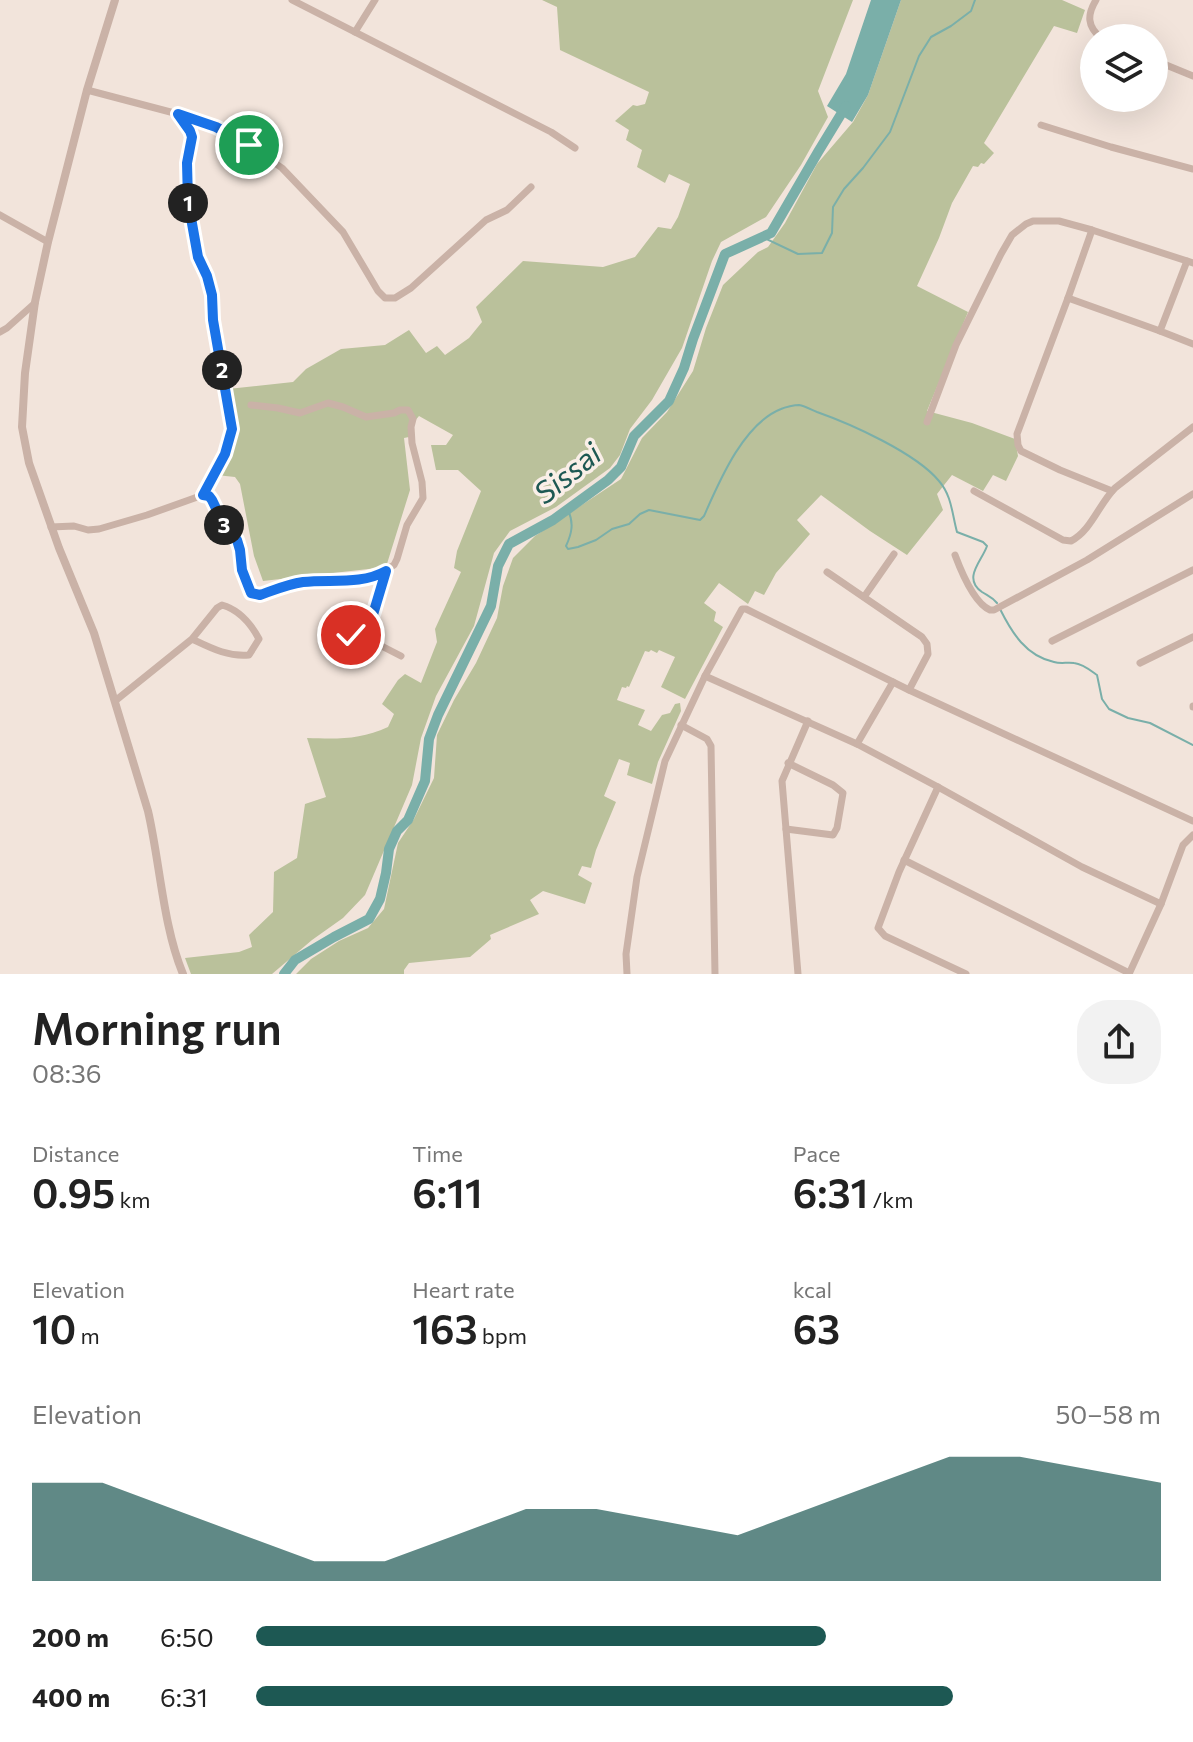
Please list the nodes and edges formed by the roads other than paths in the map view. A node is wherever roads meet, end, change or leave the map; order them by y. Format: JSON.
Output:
{"nodes":[{"id":1,"x":115,"y":0,"type":"edge"},
{"id":2,"x":292,"y":0,"type":"edge"},
{"id":3,"x":375,"y":0,"type":"edge"},
{"id":4,"x":1096,"y":0,"type":"edge"},
{"id":5,"x":1090,"y":24,"type":"edge"},
{"id":6,"x":355,"y":32,"type":"junction"},
{"id":7,"x":1168,"y":66,"type":"edge"},
{"id":8,"x":1193,"y":76,"type":"edge"},
{"id":9,"x":87,"y":90,"type":"junction"},
{"id":10,"x":178,"y":114,"type":"junction"},
{"id":11,"x":1041,"y":125,"type":"dead end"},
{"id":12,"x":575,"y":148,"type":"dead end"},
{"id":13,"x":1193,"y":169,"type":"edge"},
{"id":14,"x":531,"y":187,"type":"dead end"},
{"id":15,"x":0,"y":215,"type":"edge"},
{"id":16,"x":1092,"y":230,"type":"junction"},
{"id":17,"x":48,"y":242,"type":"junction"},
{"id":18,"x":1190,"y":262,"type":"edge"},
{"id":19,"x":1068,"y":298,"type":"junction"},
{"id":20,"x":35,"y":302,"type":"junction"},
{"id":21,"x":1160,"y":331,"type":"junction"},
{"id":22,"x":0,"y":332,"type":"edge"},
{"id":23,"x":1193,"y":344,"type":"edge"},
{"id":24,"x":251,"y":405,"type":"dead end"},
{"id":25,"x":927,"y":422,"type":"dead end"},
{"id":26,"x":1193,"y":427,"type":"edge"},
{"id":27,"x":974,"y":491,"type":"dead end"},
{"id":28,"x":1112,"y":491,"type":"junction"},
{"id":29,"x":1193,"y":494,"type":"edge"},
{"id":30,"x":203,"y":495,"type":"junction"},
{"id":31,"x":51,"y":527,"type":"junction"},
{"id":32,"x":894,"y":554,"type":"dead end"},
{"id":33,"x":955,"y":555,"type":"dead end"},
{"id":34,"x":1193,"y":570,"type":"edge"},
{"id":35,"x":386,"y":571,"type":"junction"},
{"id":36,"x":827,"y":572,"type":"dead end"},
{"id":37,"x":864,"y":597,"type":"junction"},
{"id":38,"x":334,"y":632,"type":"dead end"},
{"id":39,"x":1193,"y":637,"type":"edge"},
{"id":40,"x":366,"y":638,"type":"junction"},
{"id":41,"x":192,"y":639,"type":"junction"},
{"id":42,"x":1052,"y":641,"type":"dead end"},
{"id":43,"x":401,"y":656,"type":"dead end"},
{"id":44,"x":1140,"y":663,"type":"dead end"},
{"id":45,"x":705,"y":676,"type":"junction"},
{"id":46,"x":893,"y":682,"type":"junction"},
{"id":47,"x":909,"y":690,"type":"junction"},
{"id":48,"x":115,"y":701,"type":"junction"},
{"id":49,"x":808,"y":721,"type":"junction"},
{"id":50,"x":681,"y":725,"type":"junction"},
{"id":51,"x":857,"y":744,"type":"junction"},
{"id":52,"x":788,"y":763,"type":"junction"},
{"id":53,"x":938,"y":787,"type":"junction"},
{"id":54,"x":1193,"y":821,"type":"edge"},
{"id":55,"x":786,"y":829,"type":"junction"},
{"id":56,"x":1193,"y":835,"type":"edge"},
{"id":57,"x":904,"y":860,"type":"junction"},
{"id":58,"x":1161,"y":904,"type":"junction"},
{"id":59,"x":183,"y":974,"type":"edge"},
{"id":60,"x":627,"y":974,"type":"edge"},
{"id":61,"x":715,"y":974,"type":"edge"},
{"id":62,"x":798,"y":974,"type":"edge"},
{"id":63,"x":966,"y":974,"type":"edge"},
{"id":64,"x":1129,"y":974,"type":"edge"}],
"edges":[{"from":1,"to":9,"type":"street"},
{"from":2,"to":6,"type":"street"},
{"from":3,"to":6,"type":"street"},
{"from":4,"to":5,"type":"street"},
{"from":6,"to":12,"type":"street"},
{"from":7,"to":8,"type":"street"},
{"from":9,"to":10,"type":"street"},
{"from":9,"to":17,"type":"street"},
{"from":10,"to":14,"type":"street"},
{"from":10,"to":30,"type":"street"},
{"from":11,"to":13,"type":"street"},
{"from":15,"to":17,"type":"street"},
{"from":16,"to":18,"type":"street"},
{"from":16,"to":19,"type":"street"},
{"from":16,"to":25,"type":"street"},
{"from":17,"to":20,"type":"street"},
{"from":18,"to":21,"type":"street"},
{"from":19,"to":21,"type":"street"},
{"from":19,"to":28,"type":"street"},
{"from":20,"to":22,"type":"street"},
{"from":20,"to":31,"type":"street"},
{"from":21,"to":23,"type":"street"},
{"from":24,"to":35,"type":"street"},
{"from":26,"to":28,"type":"street"},
{"from":27,"to":28,"type":"street"},
{"from":29,"to":33,"type":"street"},
{"from":30,"to":31,"type":"street"},
{"from":30,"to":35,"type":"street"},
{"from":31,"to":48,"type":"street"},
{"from":32,"to":37,"type":"street"},
{"from":34,"to":42,"type":"street"},
{"from":35,"to":40,"type":"street"},
{"from":36,"to":37,"type":"street"},
{"from":37,"to":47,"type":"street"},
{"from":38,"to":40,"type":"street"},
{"from":39,"to":44,"type":"street"},
{"from":40,"to":43,"type":"street"},
{"from":41,"to":41,"type":"street"},
{"from":41,"to":48,"type":"street"},
{"from":45,"to":46,"type":"street"},
{"from":45,"to":49,"type":"street"},
{"from":45,"to":50,"type":"street"},
{"from":46,"to":47,"type":"street"},
{"from":46,"to":51,"type":"street"},
{"from":47,"to":54,"type":"street"},
{"from":48,"to":59,"type":"street"},
{"from":49,"to":51,"type":"street"},
{"from":49,"to":52,"type":"street"},
{"from":50,"to":60,"type":"street"},
{"from":50,"to":61,"type":"street"},
{"from":51,"to":53,"type":"street"},
{"from":52,"to":55,"type":"street"},
{"from":52,"to":55,"type":"street"},
{"from":53,"to":57,"type":"street"},
{"from":53,"to":58,"type":"street"},
{"from":55,"to":62,"type":"street"},
{"from":56,"to":58,"type":"street"},
{"from":57,"to":63,"type":"street"},
{"from":57,"to":64,"type":"street"},
{"from":58,"to":64,"type":"street"}]}
